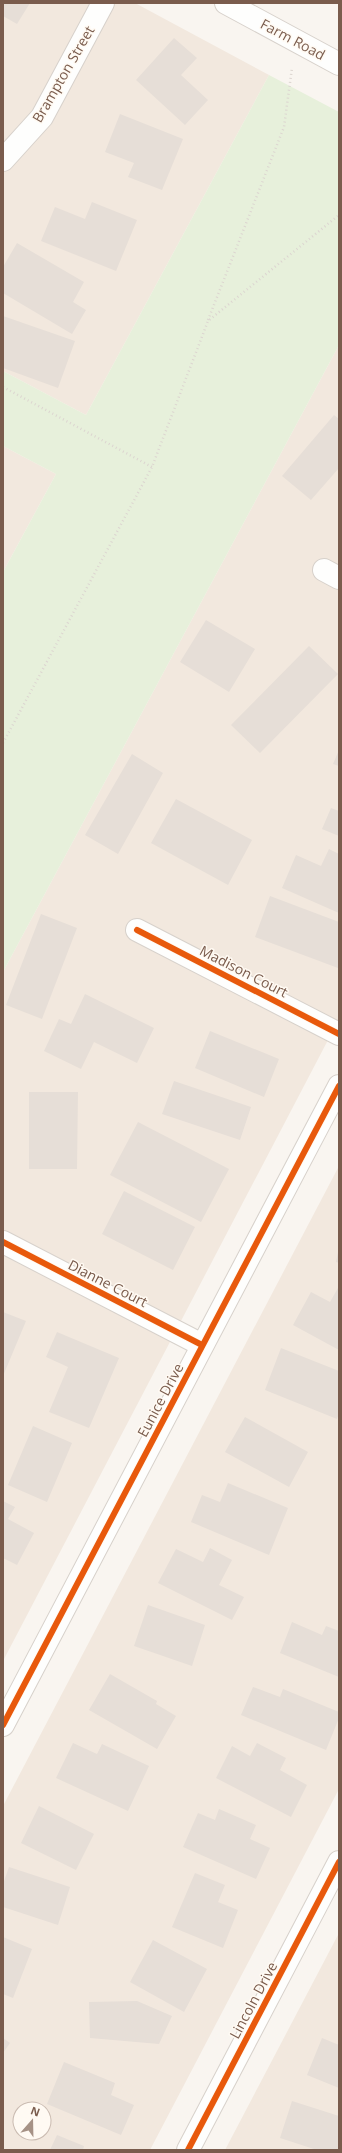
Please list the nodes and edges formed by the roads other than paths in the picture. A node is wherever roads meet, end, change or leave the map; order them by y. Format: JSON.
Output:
{"nodes":[{"id":1,"x":103,"y":3,"type":"edge"},
{"id":2,"x":226,"y":3,"type":"edge"},
{"id":3,"x":339,"y":64,"type":"edge"},
{"id":4,"x":3,"y":160,"type":"edge"},
{"id":5,"x":137,"y":930,"type":"dead end"},
{"id":6,"x":339,"y":1034,"type":"edge"},
{"id":7,"x":339,"y":1086,"type":"edge"},
{"id":8,"x":3,"y":1242,"type":"edge"},
{"id":9,"x":202,"y":1345,"type":"junction"},
{"id":10,"x":3,"y":1725,"type":"edge"},
{"id":11,"x":339,"y":1862,"type":"edge"},
{"id":12,"x":188,"y":2150,"type":"edge"}],
"edges":[{"from":1,"to":4,"type":"street","name":"Brampton Street"},
{"from":2,"to":3,"type":"street","name":"Farm Road"},
{"from":5,"to":6,"type":"street","name":"Madison Court"},
{"from":7,"to":9,"type":"street","name":"Eunice Drive"},
{"from":8,"to":9,"type":"street","name":"Dianne Court"},
{"from":9,"to":10,"type":"street","name":"Eunice Drive"},
{"from":11,"to":12,"type":"street","name":"Lincoln Drive"}]}
